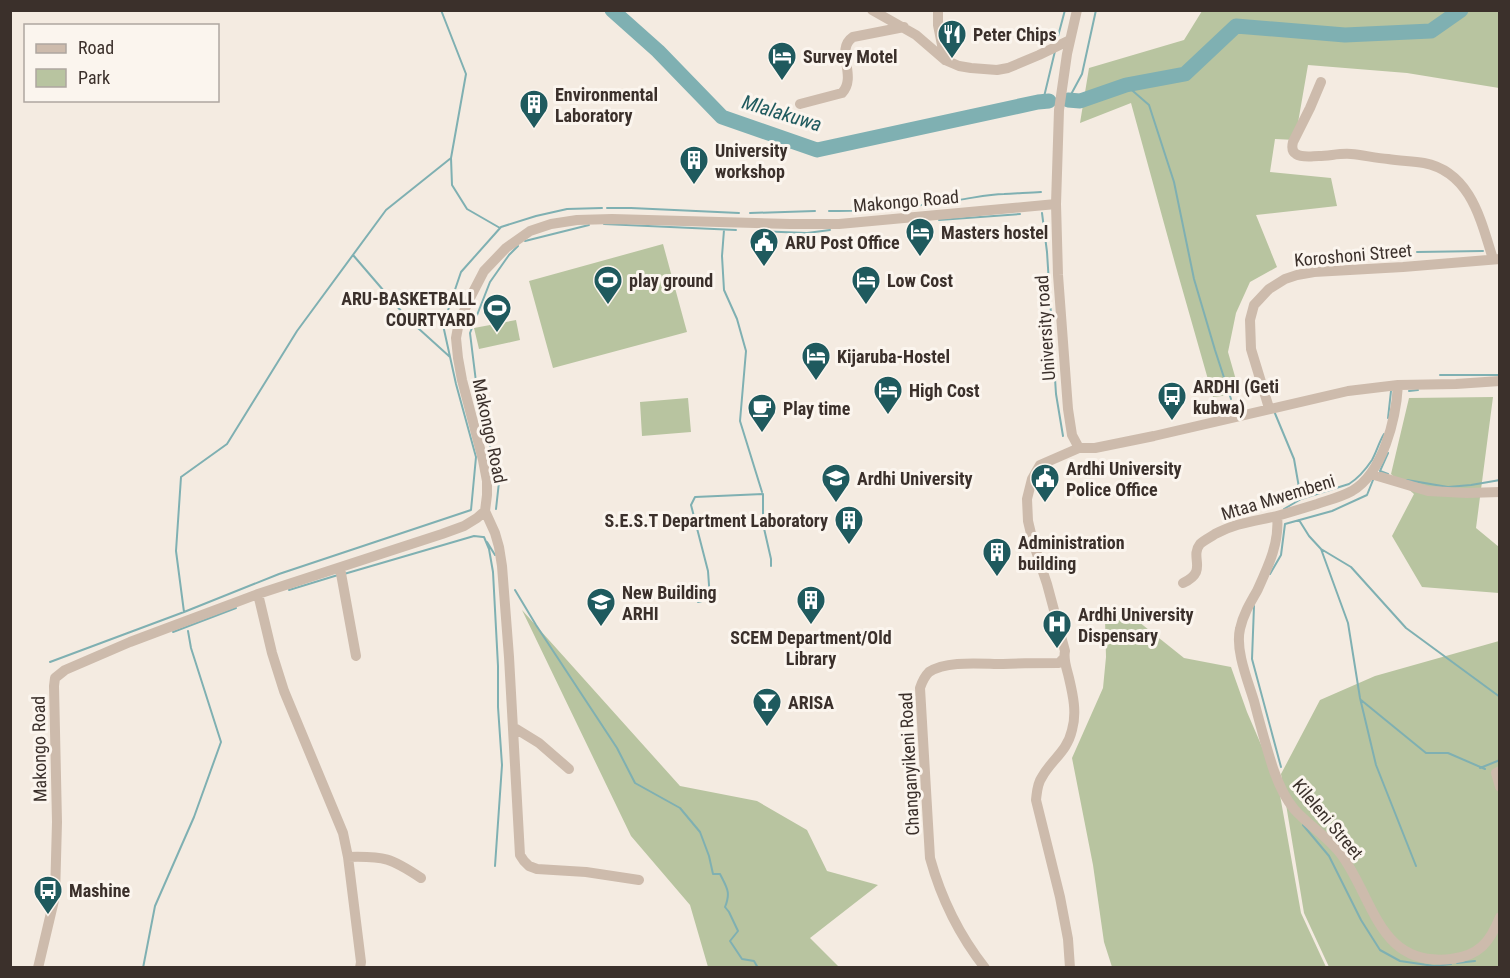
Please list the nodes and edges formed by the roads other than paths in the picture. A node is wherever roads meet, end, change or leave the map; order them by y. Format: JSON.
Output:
{"nodes":[{"id":1,"x":872,"y":10,"type":"edge"},
{"id":2,"x":938,"y":10,"type":"edge"},
{"id":3,"x":1077,"y":10,"type":"edge"},
{"id":4,"x":904,"y":27,"type":"junction"},
{"id":5,"x":1070,"y":40,"type":"junction"},
{"id":6,"x":945,"y":60,"type":"junction"},
{"id":7,"x":1321,"y":82,"type":"dead end"},
{"id":8,"x":800,"y":104,"type":"dead end"},
{"id":9,"x":1056,"y":204,"type":"junction"},
{"id":10,"x":1496,"y":259,"type":"edge"},
{"id":11,"x":1500,"y":381,"type":"edge"},
{"id":12,"x":1398,"y":385,"type":"junction"},
{"id":13,"x":1269,"y":408,"type":"junction"},
{"id":14,"x":1079,"y":448,"type":"junction"},
{"id":15,"x":1371,"y":474,"type":"junction"},
{"id":16,"x":1500,"y":492,"type":"edge"},
{"id":17,"x":485,"y":511,"type":"junction"},
{"id":18,"x":1277,"y":516,"type":"junction"},
{"id":19,"x":340,"y":568,"type":"junction"},
{"id":20,"x":1183,"y":583,"type":"dead end"},
{"id":21,"x":258,"y":594,"type":"junction"},
{"id":22,"x":356,"y":656,"type":"dead end"},
{"id":23,"x":1064,"y":658,"type":"junction"},
{"id":24,"x":513,"y":727,"type":"junction"},
{"id":25,"x":569,"y":769,"type":"dead end"},
{"id":26,"x":1500,"y":771,"type":"edge"},
{"id":27,"x":1500,"y":787,"type":"edge"},
{"id":28,"x":348,"y":857,"type":"junction"},
{"id":29,"x":421,"y":878,"type":"dead end"},
{"id":30,"x":639,"y":880,"type":"dead end"},
{"id":31,"x":1500,"y":917,"type":"edge"},
{"id":32,"x":38,"y":968,"type":"edge"},
{"id":33,"x":360,"y":968,"type":"edge"},
{"id":34,"x":985,"y":968,"type":"edge"},
{"id":35,"x":1070,"y":968,"type":"edge"}],
"edges":[{"from":1,"to":4,"type":"street"},
{"from":2,"to":6,"type":"street"},
{"from":3,"to":5,"type":"street","name":"University road"},
{"from":4,"to":6,"type":"street"},
{"from":4,"to":8,"type":"street"},
{"from":5,"to":6,"type":"street"},
{"from":5,"to":9,"type":"street","name":"University road"},
{"from":7,"to":10,"type":"street"},
{"from":9,"to":14,"type":"street","name":"University road"},
{"from":9,"to":17,"type":"street","name":"Makongo Road"},
{"from":10,"to":13,"type":"street","name":"Koroshoni Street"},
{"from":11,"to":12,"type":"street"},
{"from":12,"to":13,"type":"street"},
{"from":12,"to":15,"type":"street"},
{"from":13,"to":14,"type":"street"},
{"from":14,"to":23,"type":"street"},
{"from":15,"to":16,"type":"street"},
{"from":15,"to":18,"type":"street","name":"Mtaa Mwembeni"},
{"from":17,"to":19,"type":"street","name":"Makongo Road"},
{"from":17,"to":24,"type":"street"},
{"from":18,"to":20,"type":"street","name":"Mtaa Mwembeni"},
{"from":18,"to":31,"type":"street","name":"Kileleni Street"},
{"from":19,"to":21,"type":"street","name":"Makongo Road"},
{"from":19,"to":22,"type":"street"},
{"from":21,"to":28,"type":"street"},
{"from":21,"to":32,"type":"street","name":"Makongo Road"},
{"from":23,"to":34,"type":"street","name":"Changanyikeni Road"},
{"from":23,"to":35,"type":"street"},
{"from":24,"to":25,"type":"street"},
{"from":24,"to":30,"type":"street"},
{"from":26,"to":27,"type":"street"},
{"from":28,"to":29,"type":"street"},
{"from":28,"to":33,"type":"street"}]}
